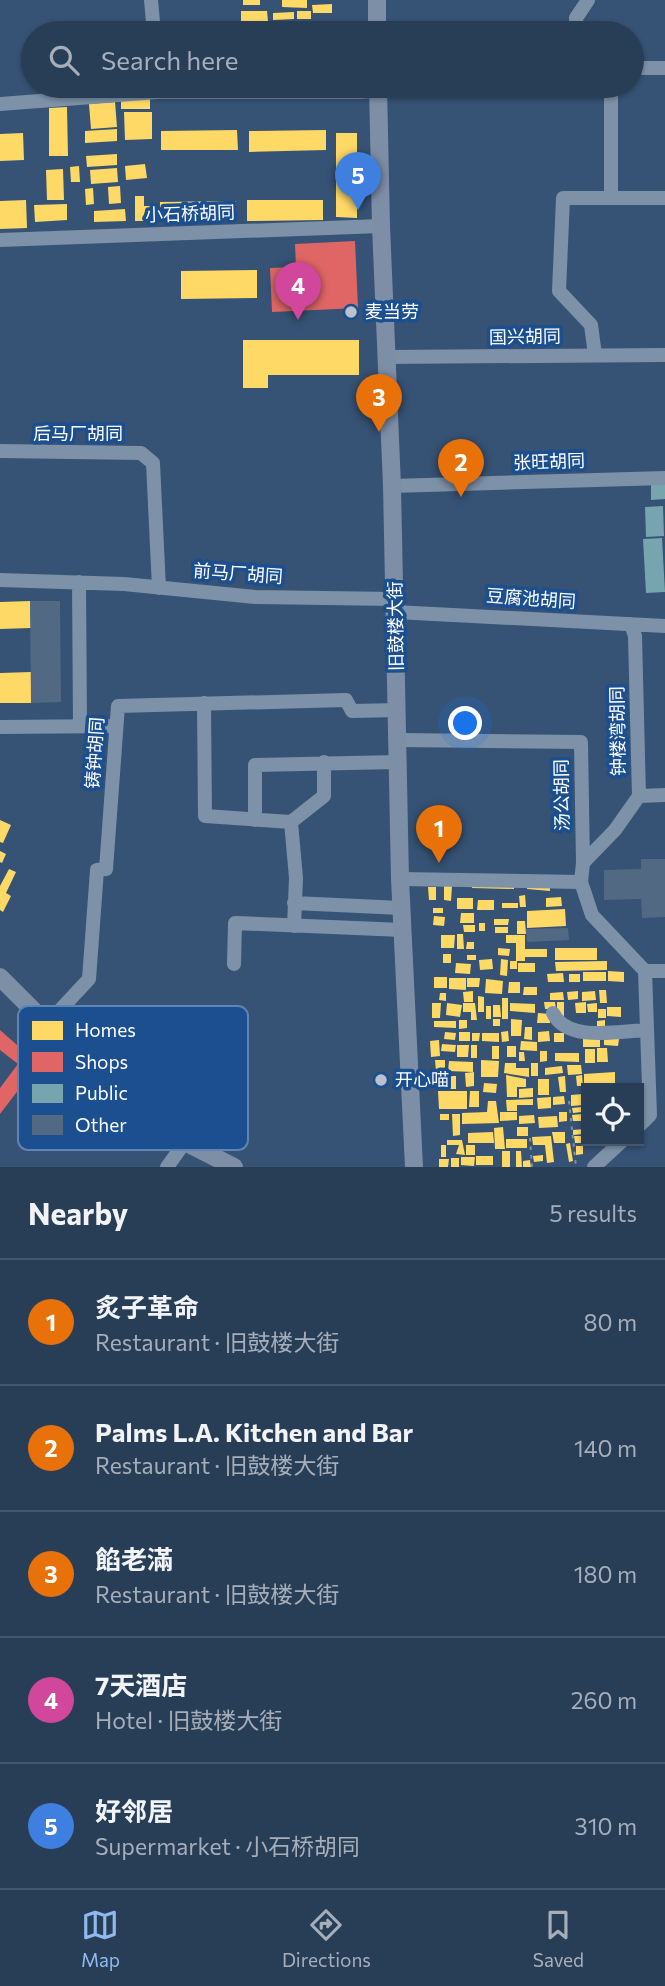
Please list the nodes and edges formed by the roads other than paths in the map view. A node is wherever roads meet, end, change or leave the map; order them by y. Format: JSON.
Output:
{"nodes":[{"id":1,"x":151,"y":0,"type":"edge"},
{"id":2,"x":377,"y":0,"type":"edge"},
{"id":3,"x":588,"y":0,"type":"edge"},
{"id":4,"x":153,"y":21,"type":"edge"},
{"id":5,"x":377,"y":21,"type":"edge"},
{"id":6,"x":576,"y":21,"type":"edge"},
{"id":7,"x":644,"y":68,"type":"edge"},
{"id":8,"x":665,"y":68,"type":"edge"},
{"id":9,"x":63,"y":98,"type":"edge"},
{"id":10,"x":378,"y":98,"type":"edge"},
{"id":11,"x":611,"y":98,"type":"edge"},
{"id":12,"x":0,"y":104,"type":"edge"},
{"id":13,"x":611,"y":198,"type":"junction"},
{"id":14,"x":665,"y":198,"type":"edge"},
{"id":15,"x":380,"y":226,"type":"junction"},
{"id":16,"x":0,"y":240,"type":"edge"},
{"id":17,"x":596,"y":355,"type":"junction"},
{"id":18,"x":665,"y":355,"type":"edge"},
{"id":19,"x":386,"y":357,"type":"junction"},
{"id":20,"x":0,"y":451,"type":"edge"},
{"id":21,"x":665,"y":478,"type":"edge"},
{"id":22,"x":392,"y":486,"type":"junction"},
{"id":23,"x":0,"y":580,"type":"edge"},
{"id":24,"x":79,"y":582,"type":"junction"},
{"id":25,"x":159,"y":588,"type":"junction"},
{"id":26,"x":395,"y":606,"type":"junction"},
{"id":27,"x":631,"y":624,"type":"junction"},
{"id":28,"x":665,"y":626,"type":"edge"},
{"id":29,"x":204,"y":703,"type":"junction"},
{"id":30,"x":398,"y":710,"type":"junction"},
{"id":31,"x":80,"y":726,"type":"junction"},
{"id":32,"x":116,"y":726,"type":"junction"},
{"id":33,"x":0,"y":727,"type":"edge"},
{"id":34,"x":398,"y":740,"type":"junction"},
{"id":35,"x":324,"y":762,"type":"junction"},
{"id":36,"x":398,"y":762,"type":"junction"},
{"id":37,"x":639,"y":796,"type":"junction"},
{"id":38,"x":665,"y":796,"type":"edge"},
{"id":39,"x":255,"y":820,"type":"junction"},
{"id":40,"x":291,"y":822,"type":"junction"},
{"id":41,"x":583,"y":863,"type":"junction"},
{"id":42,"x":400,"y":879,"type":"junction"},
{"id":43,"x":581,"y":882,"type":"junction"},
{"id":44,"x":294,"y":903,"type":"junction"},
{"id":45,"x":401,"y":908,"type":"junction"},
{"id":46,"x":294,"y":926,"type":"junction"},
{"id":47,"x":403,"y":930,"type":"junction"},
{"id":48,"x":234,"y":964,"type":"dead end"},
{"id":49,"x":645,"y":971,"type":"junction"},
{"id":50,"x":665,"y":971,"type":"edge"},
{"id":51,"x":0,"y":977,"type":"edge"},
{"id":52,"x":29,"y":1006,"type":"edge"},
{"id":53,"x":64,"y":1006,"type":"edge"},
{"id":54,"x":553,"y":1013,"type":"dead end"},
{"id":55,"x":647,"y":1030,"type":"junction"},
{"id":56,"x":657,"y":1115,"type":"edge"},
{"id":57,"x":617,"y":1146,"type":"edge"},
{"id":58,"x":179,"y":1150,"type":"edge"},
{"id":59,"x":201,"y":1150,"type":"edge"},
{"id":60,"x":167,"y":1167,"type":"edge"},
{"id":61,"x":234,"y":1167,"type":"edge"},
{"id":62,"x":414,"y":1167,"type":"edge"},
{"id":63,"x":594,"y":1167,"type":"edge"}],
"edges":[{"from":1,"to":4,"type":"street"},
{"from":2,"to":5,"type":"main road"},
{"from":3,"to":6,"type":"street"},
{"from":7,"to":8,"type":"street"},
{"from":9,"to":12,"type":"street"},
{"from":10,"to":15,"type":"main road","name":"旧鼓楼大街"},
{"from":11,"to":13,"type":"street"},
{"from":13,"to":14,"type":"street"},
{"from":13,"to":17,"type":"street"},
{"from":15,"to":16,"type":"street","name":"小石桥胡同"},
{"from":15,"to":19,"type":"main road","name":"旧鼓楼大街"},
{"from":17,"to":18,"type":"street","name":"国兴胡同"},
{"from":17,"to":19,"type":"street","name":"国兴胡同"},
{"from":19,"to":22,"type":"main road","name":"旧鼓楼大街"},
{"from":20,"to":25,"type":"street","name":"后马厂胡同"},
{"from":21,"to":22,"type":"street","name":"张旺胡同"},
{"from":22,"to":26,"type":"main road","name":"旧鼓楼大街"},
{"from":23,"to":24,"type":"street","name":"前马厂胡同"},
{"from":24,"to":25,"type":"street","name":"前马厂胡同"},
{"from":24,"to":31,"type":"street"},
{"from":25,"to":26,"type":"street","name":"前马厂胡同"},
{"from":26,"to":27,"type":"street","name":"豆腐池胡同"},
{"from":26,"to":30,"type":"main road","name":"旧鼓楼大街"},
{"from":27,"to":28,"type":"street","name":"豆腐池胡同"},
{"from":27,"to":37,"type":"street","name":"钟楼湾胡同"},
{"from":29,"to":30,"type":"street","name":"铸钟胡同"},
{"from":29,"to":32,"type":"street","name":"铸钟胡同"},
{"from":29,"to":39,"type":"street"},
{"from":30,"to":34,"type":"main road","name":"旧鼓楼大街"},
{"from":31,"to":32,"type":"street"},
{"from":31,"to":33,"type":"street"},
{"from":32,"to":53,"type":"street","name":"铸钟胡同"},
{"from":34,"to":36,"type":"main road","name":"旧鼓楼大街"},
{"from":34,"to":41,"type":"street","name":"汤公胡同"},
{"from":35,"to":36,"type":"street"},
{"from":35,"to":39,"type":"street"},
{"from":35,"to":40,"type":"street"},
{"from":36,"to":42,"type":"main road","name":"旧鼓楼大街"},
{"from":37,"to":38,"type":"street"},
{"from":37,"to":41,"type":"street","name":"钟楼湾胡同"},
{"from":39,"to":40,"type":"street"},
{"from":40,"to":44,"type":"street"},
{"from":41,"to":43,"type":"street"},
{"from":42,"to":43,"type":"street"},
{"from":42,"to":45,"type":"main road","name":"旧鼓楼大街"},
{"from":43,"to":49,"type":"street"},
{"from":44,"to":45,"type":"street"},
{"from":44,"to":46,"type":"street"},
{"from":45,"to":47,"type":"main road","name":"旧鼓楼大街"},
{"from":46,"to":47,"type":"street"},
{"from":46,"to":48,"type":"street"},
{"from":47,"to":62,"type":"main road","name":"旧鼓楼大街"},
{"from":49,"to":50,"type":"street"},
{"from":49,"to":55,"type":"street"},
{"from":51,"to":52,"type":"main road"},
{"from":54,"to":55,"type":"street"},
{"from":55,"to":56,"type":"street"},
{"from":57,"to":63,"type":"street"},
{"from":58,"to":60,"type":"street"},
{"from":59,"to":61,"type":"main road"}]}
